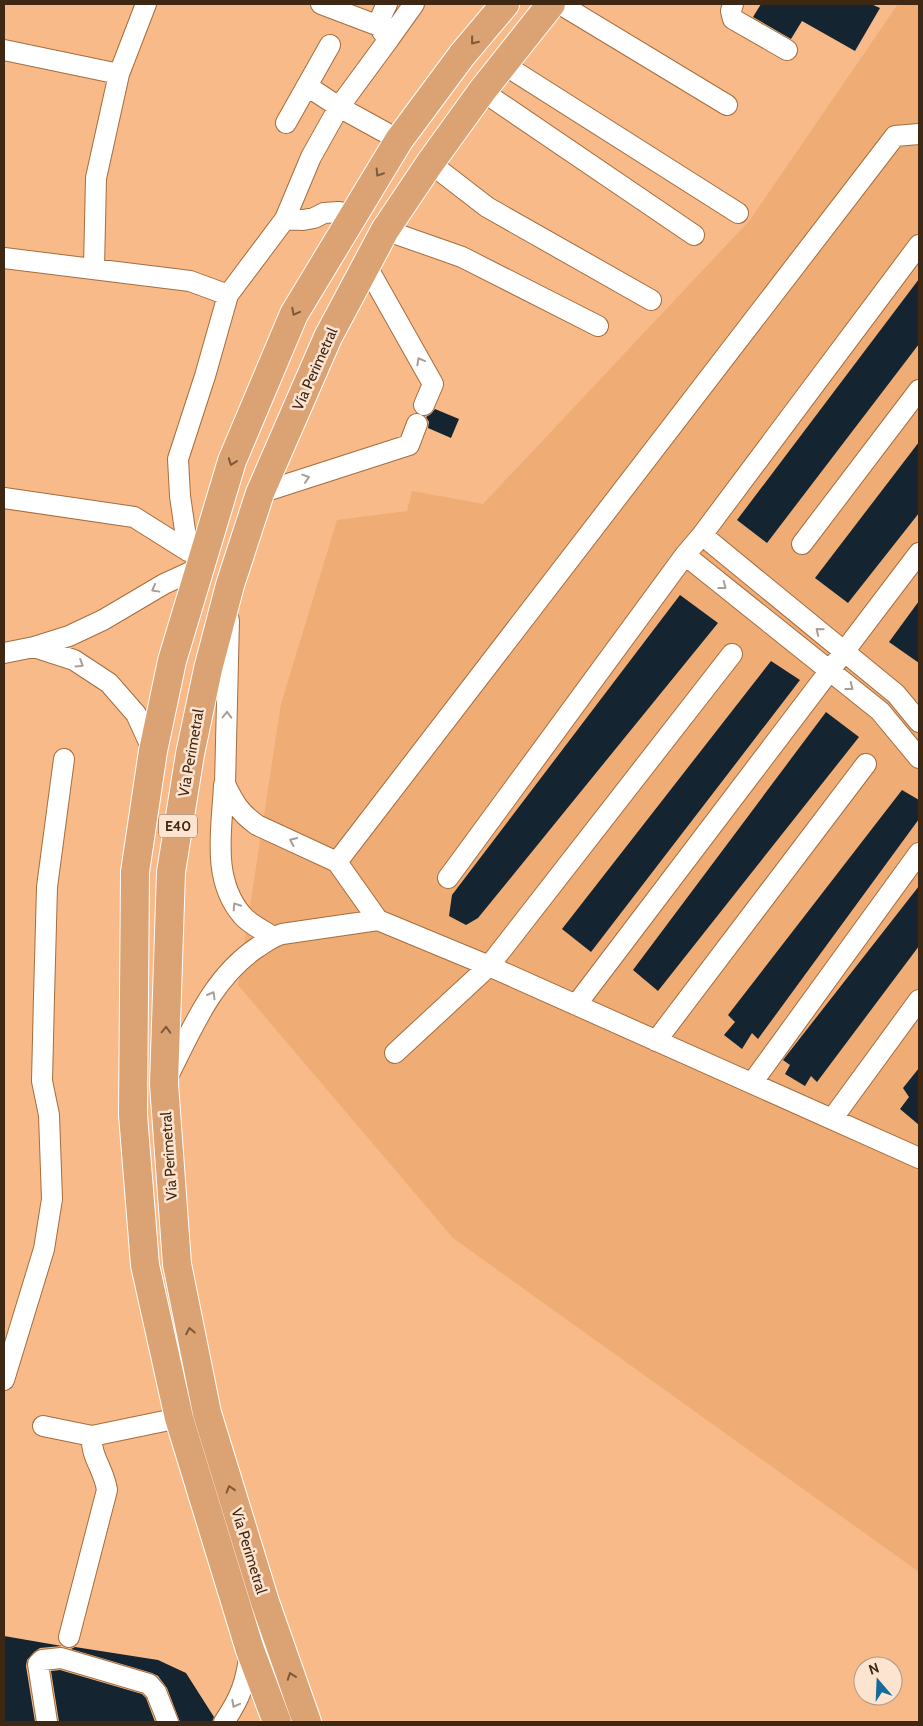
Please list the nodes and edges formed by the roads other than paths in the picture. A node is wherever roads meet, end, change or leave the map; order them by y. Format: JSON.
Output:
{"nodes":[{"id":1,"x":146,"y":4,"type":"edge"},
{"id":2,"x":321,"y":4,"type":"edge"},
{"id":3,"x":387,"y":4,"type":"edge"},
{"id":4,"x":414,"y":4,"type":"edge"},
{"id":5,"x":551,"y":4,"type":"edge"},
{"id":6,"x":560,"y":4,"type":"edge"},
{"id":7,"x":732,"y":4,"type":"edge"},
{"id":8,"x":500,"y":5,"type":"edge"},
{"id":9,"x":384,"y":33,"type":"junction"},
{"id":10,"x":330,"y":45,"type":"dead end"},
{"id":11,"x":4,"y":50,"type":"edge"},
{"id":12,"x":787,"y":50,"type":"dead end"},
{"id":13,"x":503,"y":64,"type":"junction"},
{"id":14,"x":119,"y":74,"type":"junction"},
{"id":15,"x":307,"y":86,"type":"junction"},
{"id":16,"x":482,"y":90,"type":"junction"},
{"id":17,"x":727,"y":105,"type":"dead end"},
{"id":18,"x":339,"y":108,"type":"junction"},
{"id":19,"x":286,"y":123,"type":"dead end"},
{"id":20,"x":919,"y":134,"type":"edge"},
{"id":21,"x":399,"y":140,"type":"junction"},
{"id":22,"x":430,"y":163,"type":"junction"},
{"id":23,"x":738,"y":213,"type":"dead end"},
{"id":24,"x":353,"y":214,"type":"junction"},
{"id":25,"x":284,"y":220,"type":"junction"},
{"id":26,"x":385,"y":230,"type":"junction"},
{"id":27,"x":694,"y":235,"type":"dead end"},
{"id":28,"x":919,"y":245,"type":"edge"},
{"id":29,"x":4,"y":258,"type":"edge"},
{"id":30,"x":366,"y":265,"type":"junction"},
{"id":31,"x":94,"y":268,"type":"junction"},
{"id":32,"x":228,"y":295,"type":"junction"},
{"id":33,"x":651,"y":300,"type":"dead end"},
{"id":34,"x":598,"y":326,"type":"dead end"},
{"id":35,"x":919,"y":390,"type":"edge"},
{"id":36,"x":260,"y":493,"type":"junction"},
{"id":37,"x":4,"y":498,"type":"edge"},
{"id":38,"x":702,"y":535,"type":"junction"},
{"id":39,"x":802,"y":544,"type":"dead end"},
{"id":40,"x":919,"y":553,"type":"edge"},
{"id":41,"x":685,"y":556,"type":"junction"},
{"id":42,"x":197,"y":558,"type":"junction"},
{"id":43,"x":230,"y":585,"type":"junction"},
{"id":44,"x":34,"y":647,"type":"junction"},
{"id":45,"x":845,"y":652,"type":"junction"},
{"id":46,"x":4,"y":654,"type":"edge"},
{"id":47,"x":732,"y":654,"type":"dead end"},
{"id":48,"x":830,"y":671,"type":"junction"},
{"id":49,"x":919,"y":722,"type":"edge"},
{"id":50,"x":153,"y":751,"type":"junction"},
{"id":51,"x":919,"y":758,"type":"edge"},
{"id":52,"x":64,"y":759,"type":"dead end"},
{"id":53,"x":866,"y":764,"type":"dead end"},
{"id":54,"x":224,"y":784,"type":"junction"},
{"id":55,"x":919,"y":853,"type":"edge"},
{"id":56,"x":337,"y":862,"type":"junction"},
{"id":57,"x":448,"y":878,"type":"dead end"},
{"id":58,"x":378,"y":920,"type":"junction"},
{"id":59,"x":273,"y":937,"type":"junction"},
{"id":60,"x":489,"y":966,"type":"junction"},
{"id":61,"x":919,"y":1000,"type":"edge"},
{"id":62,"x":576,"y":1005,"type":"junction"},
{"id":63,"x":656,"y":1041,"type":"junction"},
{"id":64,"x":395,"y":1054,"type":"dead end"},
{"id":65,"x":164,"y":1084,"type":"junction"},
{"id":66,"x":752,"y":1084,"type":"junction"},
{"id":67,"x":832,"y":1119,"type":"junction"},
{"id":68,"x":919,"y":1158,"type":"edge"},
{"id":69,"x":4,"y":1380,"type":"edge"},
{"id":70,"x":179,"y":1418,"type":"junction"},
{"id":71,"x":43,"y":1426,"type":"dead end"},
{"id":72,"x":92,"y":1436,"type":"junction"},
{"id":73,"x":69,"y":1637,"type":"dead end"},
{"id":74,"x":250,"y":1650,"type":"junction"},
{"id":75,"x":47,"y":1722,"type":"edge"},
{"id":76,"x":168,"y":1722,"type":"edge"},
{"id":77,"x":224,"y":1722,"type":"edge"},
{"id":78,"x":277,"y":1722,"type":"edge"},
{"id":79,"x":308,"y":1722,"type":"edge"}],
"edges":[{"from":1,"to":14,"type":"lane"},
{"from":2,"to":9,"type":"lane"},
{"from":3,"to":9,"type":"lane"},
{"from":4,"to":9,"type":"lane"},
{"from":5,"to":13,"type":"highway","name":"Vía Perimetral","number":"E40"},
{"from":6,"to":17,"type":"lane"},
{"from":7,"to":12,"type":"lane"},
{"from":8,"to":21,"type":"highway","name":"Vía Perimetral","number":"E40","one_way":true},
{"from":9,"to":18,"type":"lane"},
{"from":10,"to":15,"type":"lane"},
{"from":11,"to":14,"type":"lane"},
{"from":13,"to":16,"type":"highway","name":"Vía Perimetral","number":"E40"},
{"from":13,"to":23,"type":"lane"},
{"from":14,"to":31,"type":"lane"},
{"from":15,"to":18,"type":"lane"},
{"from":15,"to":19,"type":"lane"},
{"from":16,"to":22,"type":"highway","name":"Vía Perimetral","number":"E40"},
{"from":16,"to":27,"type":"lane"},
{"from":18,"to":21,"type":"lane"},
{"from":18,"to":25,"type":"lane"},
{"from":20,"to":56,"type":"lane"},
{"from":21,"to":24,"type":"highway","name":"Vía Perimetral","number":"E40","one_way":true},
{"from":22,"to":26,"type":"highway","name":"Vía Perimetral","number":"E40"},
{"from":22,"to":33,"type":"lane"},
{"from":24,"to":25,"type":"lane"},
{"from":24,"to":42,"type":"highway","name":"Vía Perimetral","number":"E40","one_way":true},
{"from":25,"to":32,"type":"lane"},
{"from":26,"to":30,"type":"highway","name":"Vía Perimetral","number":"E40"},
{"from":26,"to":34,"type":"lane"},
{"from":28,"to":38,"type":"lane"},
{"from":29,"to":31,"type":"lane"},
{"from":30,"to":36,"type":"highway","name":"Vía Perimetral","number":"E40"},
{"from":36,"to":30,"type":"lane","one_way":true},
{"from":31,"to":32,"type":"lane"},
{"from":32,"to":42,"type":"lane"},
{"from":35,"to":39,"type":"lane"},
{"from":36,"to":43,"type":"highway","name":"Vía Perimetral","number":"E40"},
{"from":37,"to":42,"type":"lane"},
{"from":38,"to":41,"type":"lane"},
{"from":45,"to":38,"type":"lane","one_way":true},
{"from":40,"to":45,"type":"lane"},
{"from":41,"to":48,"type":"lane","one_way":true},
{"from":41,"to":57,"type":"lane"},
{"from":42,"to":44,"type":"lane","one_way":true},
{"from":42,"to":50,"type":"highway","name":"Vía Perimetral","number":"E40"},
{"from":54,"to":43,"type":"lane","one_way":true},
{"from":65,"to":43,"type":"highway","name":"Vía Perimetral","number":"E40","one_way":true},
{"from":44,"to":46,"type":"lane"},
{"from":44,"to":50,"type":"lane","one_way":true},
{"from":45,"to":48,"type":"lane"},
{"from":45,"to":49,"type":"lane"},
{"from":47,"to":60,"type":"lane"},
{"from":48,"to":51,"type":"lane","one_way":true},
{"from":48,"to":62,"type":"lane"},
{"from":50,"to":70,"type":"highway","name":"Vía Perimetral","number":"E40"},
{"from":52,"to":69,"type":"lane"},
{"from":53,"to":63,"type":"lane"},
{"from":56,"to":54,"type":"lane","one_way":true},
{"from":59,"to":54,"type":"lane","one_way":true},
{"from":55,"to":66,"type":"lane"},
{"from":56,"to":58,"type":"lane"},
{"from":58,"to":59,"type":"lane"},
{"from":58,"to":60,"type":"lane"},
{"from":65,"to":59,"type":"lane","one_way":true},
{"from":60,"to":62,"type":"lane"},
{"from":60,"to":64,"type":"lane"},
{"from":61,"to":67,"type":"lane"},
{"from":62,"to":63,"type":"lane"},
{"from":63,"to":66,"type":"lane"},
{"from":79,"to":65,"type":"highway","name":"Vía Perimetral","number":"E40","one_way":true},
{"from":66,"to":67,"type":"lane"},
{"from":67,"to":68,"type":"lane"},
{"from":70,"to":72,"type":"lane"},
{"from":70,"to":74,"type":"highway","name":"Vía Perimetral","number":"E40"},
{"from":71,"to":72,"type":"lane"},
{"from":72,"to":73,"type":"lane"},
{"from":74,"to":77,"type":"lane","one_way":true},
{"from":74,"to":78,"type":"highway","name":"Vía Perimetral","number":"E40"},
{"from":75,"to":76,"type":"lane"}]}
